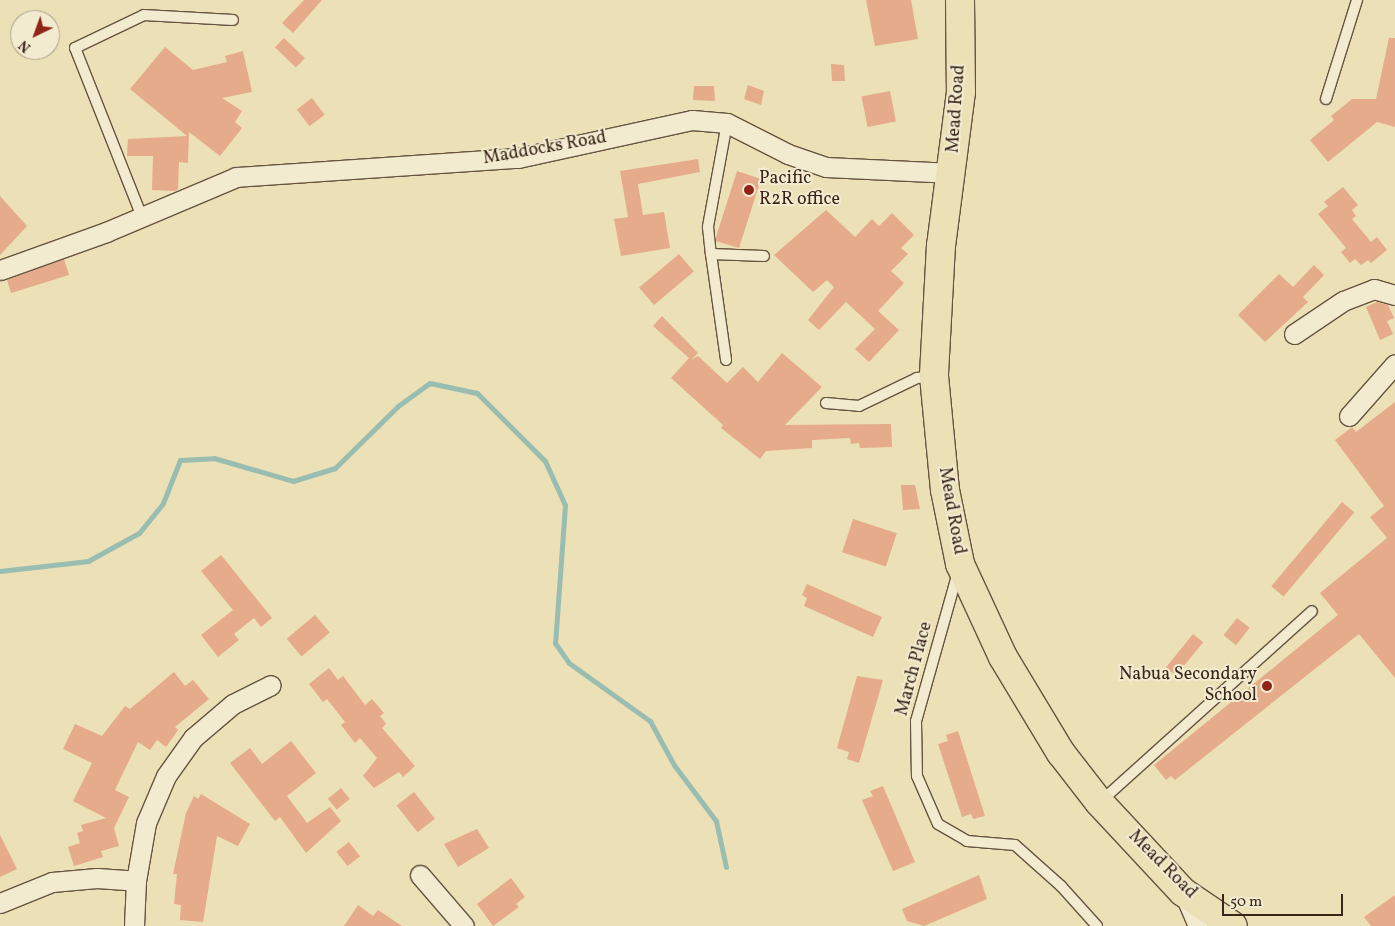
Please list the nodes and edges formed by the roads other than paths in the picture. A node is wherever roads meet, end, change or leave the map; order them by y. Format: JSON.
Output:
{"nodes":[{"id":1,"x":960,"y":0,"type":"edge"},
{"id":2,"x":1357,"y":0,"type":"edge"},
{"id":3,"x":233,"y":20,"type":"dead end"},
{"id":4,"x":1326,"y":100,"type":"dead end"},
{"id":5,"x":727,"y":123,"type":"junction"},
{"id":6,"x":953,"y":174,"type":"junction"},
{"id":7,"x":142,"y":216,"type":"junction"},
{"id":8,"x":711,"y":254,"type":"junction"},
{"id":9,"x":764,"y":256,"type":"dead end"},
{"id":10,"x":0,"y":270,"type":"edge"},
{"id":11,"x":1395,"y":295,"type":"edge"},
{"id":12,"x":1294,"y":334,"type":"dead end"},
{"id":13,"x":726,"y":360,"type":"dead end"},
{"id":14,"x":1395,"y":364,"type":"edge"},
{"id":15,"x":934,"y":376,"type":"junction"},
{"id":16,"x":826,"y":402,"type":"dead end"},
{"id":17,"x":1349,"y":416,"type":"dead end"},
{"id":18,"x":960,"y":564,"type":"junction"},
{"id":19,"x":1312,"y":611,"type":"dead end"},
{"id":20,"x":271,"y":685,"type":"dead end"},
{"id":21,"x":1099,"y":802,"type":"junction"},
{"id":22,"x":420,"y":875,"type":"dead end"},
{"id":23,"x":136,"y":881,"type":"junction"},
{"id":24,"x":1183,"y":892,"type":"junction"},
{"id":25,"x":0,"y":903,"type":"edge"},
{"id":26,"x":134,"y":926,"type":"edge"},
{"id":27,"x":464,"y":926,"type":"edge"},
{"id":28,"x":1097,"y":926,"type":"edge"},
{"id":29,"x":1198,"y":926,"type":"edge"},
{"id":30,"x":1233,"y":926,"type":"edge"}],
"edges":[{"from":1,"to":6,"type":"main road","name":"Mead Road"},
{"from":2,"to":4,"type":"lane"},
{"from":3,"to":7,"type":"lane"},
{"from":5,"to":6,"type":"street","name":"Maddocks Road"},
{"from":5,"to":7,"type":"street","name":"Maddocks Road"},
{"from":5,"to":8,"type":"lane"},
{"from":6,"to":15,"type":"main road","name":"Mead Road"},
{"from":7,"to":10,"type":"street","name":"Maddocks Road"},
{"from":8,"to":9,"type":"lane"},
{"from":8,"to":13,"type":"lane"},
{"from":11,"to":12,"type":"street"},
{"from":14,"to":17,"type":"street"},
{"from":15,"to":16,"type":"lane"},
{"from":15,"to":18,"type":"main road","name":"Mead Road"},
{"from":18,"to":21,"type":"main road","name":"Mead Road"},
{"from":18,"to":28,"type":"lane","name":"March Place"},
{"from":19,"to":21,"type":"lane"},
{"from":20,"to":23,"type":"street"},
{"from":21,"to":24,"type":"main road","name":"Mead Road"},
{"from":22,"to":27,"type":"street"},
{"from":23,"to":25,"type":"street"},
{"from":23,"to":26,"type":"street"},
{"from":24,"to":29,"type":"street"},
{"from":24,"to":30,"type":"main road","name":"Mead Road"}]}
